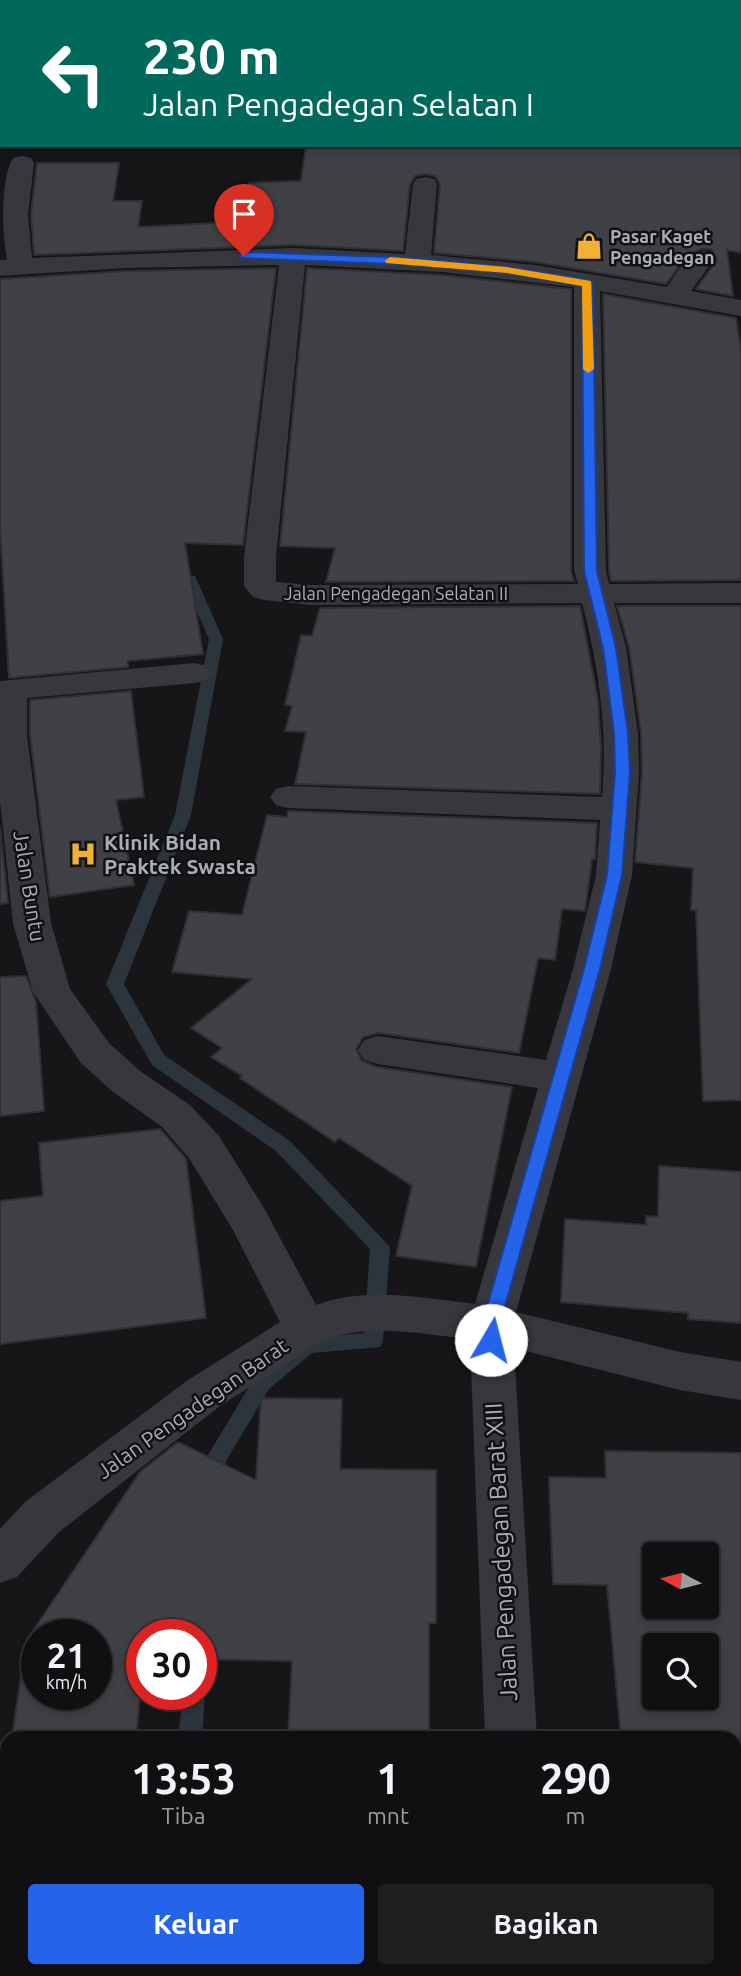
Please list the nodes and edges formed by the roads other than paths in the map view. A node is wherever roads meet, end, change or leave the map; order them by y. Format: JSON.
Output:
{"nodes":[{"id":1,"x":22,"y":163,"type":"dead end"},
{"id":2,"x":425,"y":184,"type":"dead end"},
{"id":3,"x":293,"y":256,"type":"junction"},
{"id":4,"x":702,"y":258,"type":"dead end"},
{"id":5,"x":417,"y":262,"type":"junction"},
{"id":6,"x":10,"y":267,"type":"edge"},
{"id":7,"x":587,"y":283,"type":"junction"},
{"id":8,"x":673,"y":297,"type":"junction"},
{"id":9,"x":741,"y":308,"type":"edge"},
{"id":10,"x":593,"y":592,"type":"junction"},
{"id":11,"x":741,"y":593,"type":"edge"},
{"id":12,"x":195,"y":673,"type":"dead end"},
{"id":13,"x":5,"y":677,"type":"edge"},
{"id":14,"x":288,"y":797,"type":"dead end"},
{"id":15,"x":619,"y":809,"type":"junction"},
{"id":16,"x":378,"y":1050,"type":"dead end"},
{"id":17,"x":561,"y":1077,"type":"junction"},
{"id":18,"x":491,"y":1324,"type":"junction"},
{"id":19,"x":306,"y":1328,"type":"junction"},
{"id":20,"x":741,"y":1381,"type":"edge"},
{"id":21,"x":0,"y":1562,"type":"edge"},
{"id":22,"x":511,"y":1731,"type":"edge"}],
"edges":[{"from":1,"to":6,"type":"street"},
{"from":2,"to":5,"type":"street"},
{"from":3,"to":5,"type":"street"},
{"from":3,"to":6,"type":"street"},
{"from":3,"to":10,"type":"street","name":"Jalan Pengadegan Selatan II"},
{"from":4,"to":8,"type":"street"},
{"from":5,"to":7,"type":"street"},
{"from":7,"to":8,"type":"street"},
{"from":7,"to":10,"type":"street","name":"Jalan Pengadegan Barat XIII"},
{"from":8,"to":9,"type":"street"},
{"from":10,"to":11,"type":"street","name":"Jalan Pengadegan Selatan II"},
{"from":10,"to":15,"type":"street","name":"Jalan Pengadegan Barat XIII"},
{"from":12,"to":13,"type":"street","name":"Jalan Buntu"},
{"from":13,"to":19,"type":"street","name":"Jalan Buntu"},
{"from":14,"to":15,"type":"street"},
{"from":15,"to":17,"type":"street","name":"Jalan Pengadegan Barat XIII"},
{"from":16,"to":17,"type":"street"},
{"from":17,"to":18,"type":"street","name":"Jalan Pengadegan Barat XIII"},
{"from":18,"to":19,"type":"street","name":"Jalan Pengadegan Barat"},
{"from":18,"to":20,"type":"street","name":"Jalan Pengadegan Barat"},
{"from":18,"to":22,"type":"street","name":"Jalan Pengadegan Barat XIII"},
{"from":19,"to":21,"type":"street","name":"Jalan Pengadegan Barat"}]}
